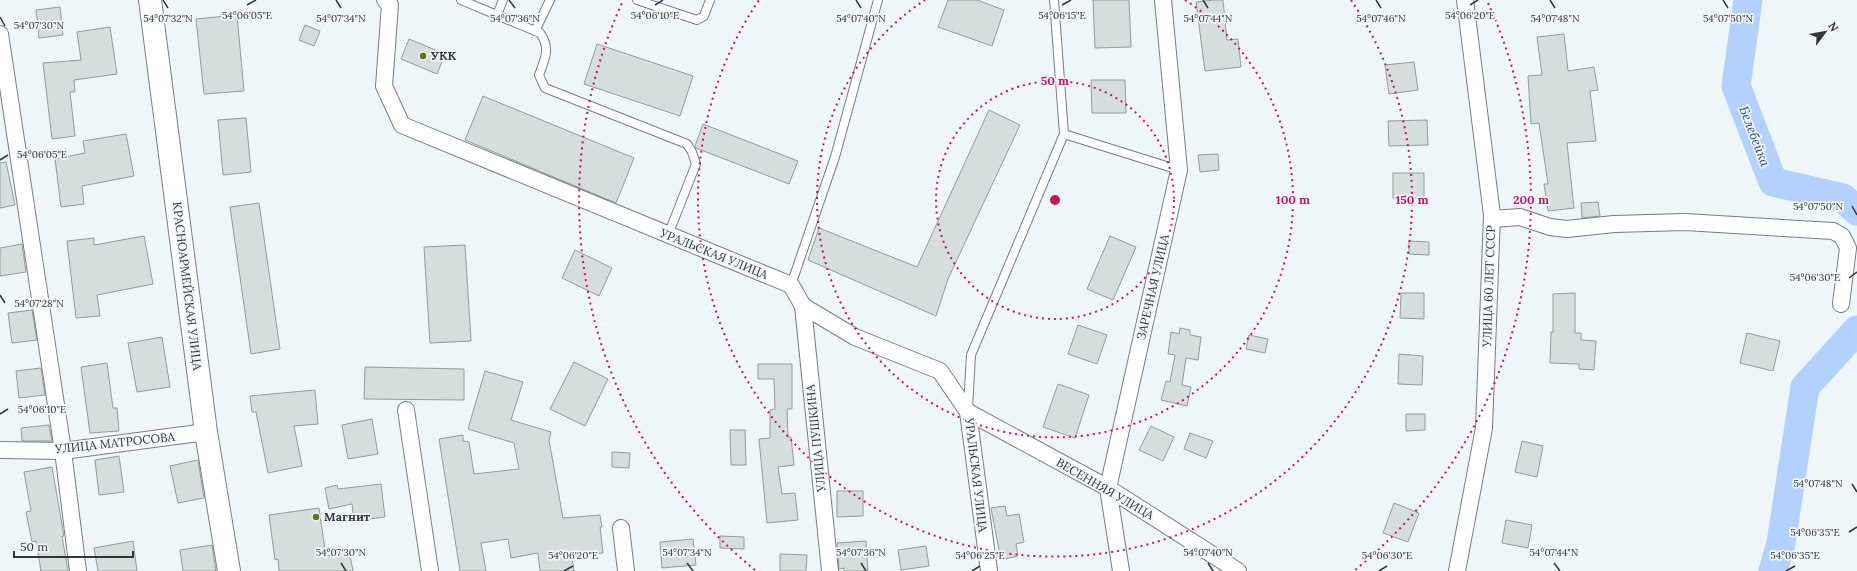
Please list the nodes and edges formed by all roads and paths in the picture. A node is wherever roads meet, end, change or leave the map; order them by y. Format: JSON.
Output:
{"nodes":[{"id":1,"x":150,"y":0,"type":"edge"},
{"id":2,"x":385,"y":0,"type":"edge"},
{"id":3,"x":461,"y":0,"type":"edge"},
{"id":4,"x":503,"y":0,"type":"edge"},
{"id":5,"x":550,"y":0,"type":"edge"},
{"id":6,"x":637,"y":0,"type":"edge"},
{"id":7,"x":710,"y":0,"type":"edge"},
{"id":8,"x":878,"y":0,"type":"edge"},
{"id":9,"x":1054,"y":0,"type":"edge"},
{"id":10,"x":1163,"y":0,"type":"edge"},
{"id":11,"x":1465,"y":0,"type":"edge"},
{"id":12,"x":497,"y":15,"type":"junction"},
{"id":13,"x":535,"y":30,"type":"junction"},
{"id":14,"x":0,"y":34,"type":"edge"},
{"id":15,"x":1064,"y":134,"type":"junction"},
{"id":16,"x":1179,"y":170,"type":"junction"},
{"id":17,"x":1492,"y":219,"type":"junction"},
{"id":18,"x":668,"y":234,"type":"junction"},
{"id":19,"x":791,"y":285,"type":"junction"},
{"id":20,"x":1841,"y":304,"type":"dead end"},
{"id":21,"x":803,"y":306,"type":"junction"},
{"id":22,"x":406,"y":410,"type":"dead end"},
{"id":23,"x":968,"y":412,"type":"junction"},
{"id":24,"x":206,"y":432,"type":"junction"},
{"id":25,"x":0,"y":450,"type":"edge"},
{"id":26,"x":63,"y":451,"type":"junction"},
{"id":27,"x":1108,"y":488,"type":"junction"},
{"id":28,"x":621,"y":528,"type":"dead end"},
{"id":29,"x":78,"y":571,"type":"edge"},
{"id":30,"x":229,"y":571,"type":"edge"},
{"id":31,"x":430,"y":571,"type":"edge"},
{"id":32,"x":626,"y":571,"type":"edge"},
{"id":33,"x":830,"y":571,"type":"edge"},
{"id":34,"x":989,"y":571,"type":"edge"},
{"id":35,"x":1121,"y":571,"type":"edge"},
{"id":36,"x":1238,"y":571,"type":"edge"},
{"id":37,"x":1457,"y":571,"type":"edge"}],
"edges":[{"from":1,"to":24,"type":"main road","name":"КРАСНОАРМЕЙСКАЯ УЛИЦА"},
{"from":2,"to":18,"type":"street","name":"УРАЛЬСКАЯ УЛИЦА"},
{"from":3,"to":12,"type":"lane"},
{"from":4,"to":12,"type":"lane"},
{"from":5,"to":13,"type":"lane"},
{"from":6,"to":7,"type":"lane"},
{"from":8,"to":19,"type":"lane"},
{"from":9,"to":15,"type":"lane"},
{"from":10,"to":16,"type":"street","name":"ЗАРЕЧНАЯ УЛИЦА"},
{"from":11,"to":17,"type":"street","name":"УЛИЦА 60 ЛЕТ СССР"},
{"from":12,"to":13,"type":"lane"},
{"from":13,"to":18,"type":"lane"},
{"from":14,"to":26,"type":"street"},
{"from":15,"to":16,"type":"lane"},
{"from":15,"to":23,"type":"lane"},
{"from":16,"to":27,"type":"street","name":"ЗАРЕЧНАЯ УЛИЦА"},
{"from":17,"to":20,"type":"street"},
{"from":17,"to":37,"type":"street","name":"УЛИЦА 60 ЛЕТ СССР"},
{"from":18,"to":19,"type":"street","name":"УРАЛЬСКАЯ УЛИЦА"},
{"from":19,"to":21,"type":"street","name":"УРАЛЬСКАЯ УЛИЦА"},
{"from":21,"to":23,"type":"street","name":"УРАЛЬСКАЯ УЛИЦА"},
{"from":21,"to":33,"type":"street","name":"УЛИЦА ПУШКИНА"},
{"from":22,"to":31,"type":"street"},
{"from":23,"to":27,"type":"street","name":"ВЕСЕННЯЯ УЛИЦА"},
{"from":23,"to":34,"type":"street","name":"УРАЛЬСКАЯ УЛИЦА"},
{"from":24,"to":26,"type":"street","name":"УЛИЦА МАТРОСОВА"},
{"from":24,"to":30,"type":"main road","name":"КРАСНОАРМЕЙСКАЯ УЛИЦА"},
{"from":25,"to":26,"type":"street","name":"УЛИЦА МАТРОСОВА"},
{"from":26,"to":29,"type":"street"},
{"from":27,"to":35,"type":"street","name":"ЗАРЕЧНАЯ УЛИЦА"},
{"from":27,"to":36,"type":"street","name":"ВЕСЕННЯЯ УЛИЦА"},
{"from":28,"to":32,"type":"street"}]}
